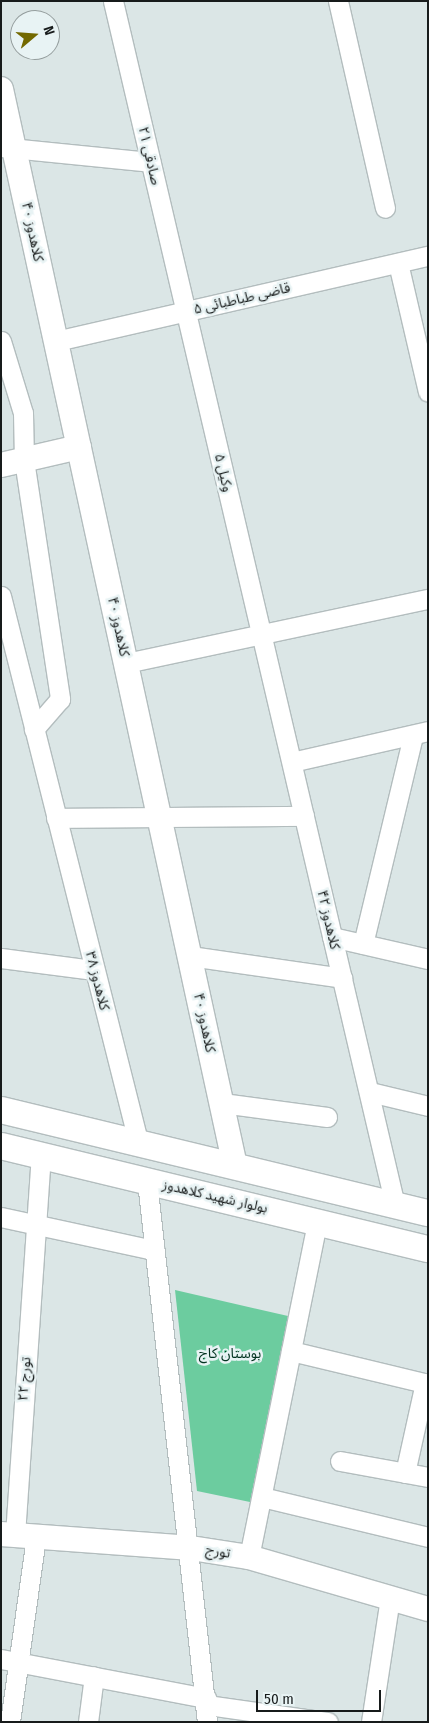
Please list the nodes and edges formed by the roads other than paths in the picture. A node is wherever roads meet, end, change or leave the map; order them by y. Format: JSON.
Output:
{"nodes":[{"id":1,"x":113,"y":1,"type":"edge"},
{"id":2,"x":338,"y":1,"type":"edge"},
{"id":3,"x":1,"y":88,"type":"edge"},
{"id":4,"x":8,"y":147,"type":"edge"},
{"id":5,"x":150,"y":162,"type":"junction"},
{"id":6,"x":385,"y":208,"type":"dead end"},
{"id":7,"x":428,"y":256,"type":"edge"},
{"id":8,"x":398,"y":263,"type":"junction"},
{"id":9,"x":186,"y":312,"type":"junction"},
{"id":10,"x":1,"y":341,"type":"edge"},
{"id":11,"x":56,"y":341,"type":"junction"},
{"id":12,"x":428,"y":392,"type":"edge"},
{"id":13,"x":79,"y":447,"type":"junction"},
{"id":14,"x":12,"y":463,"type":"edge"},
{"id":15,"x":1,"y":596,"type":"edge"},
{"id":16,"x":428,"y":599,"type":"edge"},
{"id":17,"x":261,"y":634,"type":"junction"},
{"id":18,"x":126,"y":662,"type":"junction"},
{"id":19,"x":34,"y":728,"type":"junction"},
{"id":20,"x":420,"y":733,"type":"edge"},
{"id":21,"x":292,"y":762,"type":"junction"},
{"id":22,"x":304,"y":816,"type":"junction"},
{"id":23,"x":160,"y":817,"type":"junction"},
{"id":24,"x":56,"y":818,"type":"junction"},
{"id":25,"x":332,"y":937,"type":"junction"},
{"id":26,"x":363,"y":944,"type":"junction"},
{"id":27,"x":190,"y":956,"type":"junction"},
{"id":28,"x":1,"y":958,"type":"edge"},
{"id":29,"x":428,"y":959,"type":"edge"},
{"id":30,"x":94,"y":970,"type":"junction"},
{"id":31,"x":342,"y":978,"type":"junction"},
{"id":32,"x":370,"y":1092,"type":"junction"},
{"id":33,"x":222,"y":1103,"type":"junction"},
{"id":34,"x":428,"y":1106,"type":"edge"},
{"id":35,"x":1,"y":1110,"type":"edge"},
{"id":36,"x":327,"y":1117,"type":"dead end"},
{"id":37,"x":139,"y":1144,"type":"junction"},
{"id":38,"x":1,"y":1146,"type":"edge"},
{"id":39,"x":41,"y":1155,"type":"junction"},
{"id":40,"x":235,"y":1166,"type":"junction"},
{"id":41,"x":147,"y":1181,"type":"junction"},
{"id":42,"x":395,"y":1205,"type":"junction"},
{"id":43,"x":428,"y":1214,"type":"edge"},
{"id":44,"x":1,"y":1217,"type":"edge"},
{"id":45,"x":317,"y":1222,"type":"junction"},
{"id":46,"x":36,"y":1224,"type":"junction"},
{"id":47,"x":428,"y":1249,"type":"edge"},
{"id":48,"x":154,"y":1250,"type":"junction"},
{"id":49,"x":291,"y":1351,"type":"junction"},
{"id":50,"x":426,"y":1384,"type":"edge"},
{"id":51,"x":340,"y":1461,"type":"dead end"},
{"id":52,"x":405,"y":1473,"type":"junction"},
{"id":53,"x":428,"y":1477,"type":"edge"},
{"id":54,"x":262,"y":1497,"type":"junction"},
{"id":55,"x":17,"y":1535,"type":"edge"},
{"id":56,"x":428,"y":1537,"type":"edge"},
{"id":57,"x":191,"y":1548,"type":"junction"},
{"id":58,"x":250,"y":1557,"type":"junction"},
{"id":59,"x":390,"y":1598,"type":"junction"},
{"id":60,"x":428,"y":1609,"type":"edge"},
{"id":61,"x":10,"y":1661,"type":"edge"},
{"id":62,"x":94,"y":1676,"type":"junction"},
{"id":63,"x":207,"y":1708,"type":"edge"},
{"id":64,"x":10,"y":1722,"type":"edge"},
{"id":65,"x":88,"y":1722,"type":"edge"},
{"id":66,"x":328,"y":1722,"type":"edge"},
{"id":67,"x":370,"y":1722,"type":"edge"}],
"edges":[{"from":1,"to":5,"type":"street","name":"صادقی ۲۱"},
{"from":2,"to":6,"type":"street"},
{"from":3,"to":4,"type":"street","name":"کلاهدوز ۴۰"},
{"from":4,"to":5,"type":"street"},
{"from":4,"to":11,"type":"street","name":"کلاهدوز ۴۰"},
{"from":5,"to":9,"type":"street","name":"صادقی ۲۱"},
{"from":7,"to":8,"type":"street","name":"قاضی طباطبائی ۵"},
{"from":8,"to":9,"type":"street","name":"قاضی طباطبائی ۵"},
{"from":8,"to":12,"type":"street"},
{"from":9,"to":11,"type":"street","name":"قاضی طباطبائی ۵"},
{"from":9,"to":17,"type":"street","name":"وکيل ۵"},
{"from":10,"to":14,"type":"street"},
{"from":11,"to":13,"type":"street","name":"کلاهدوز ۴۰"},
{"from":13,"to":14,"type":"street"},
{"from":13,"to":18,"type":"street","name":"کلاهدوز ۴۰"},
{"from":14,"to":19,"type":"street"},
{"from":15,"to":19,"type":"street","name":"کلاهدوز ۳۸"},
{"from":16,"to":17,"type":"street"},
{"from":17,"to":18,"type":"street"},
{"from":17,"to":21,"type":"street","name":"کلاهدوز ۴۲"},
{"from":18,"to":23,"type":"street","name":"کلاهدوز ۴۰"},
{"from":19,"to":24,"type":"street","name":"کلاهدوز ۳۸"},
{"from":20,"to":21,"type":"street"},
{"from":20,"to":26,"type":"street"},
{"from":21,"to":22,"type":"street","name":"کلاهدوز ۴۲"},
{"from":22,"to":23,"type":"street"},
{"from":22,"to":25,"type":"street","name":"کلاهدوز ۴۲"},
{"from":23,"to":24,"type":"street"},
{"from":23,"to":27,"type":"street","name":"کلاهدوز ۴۰"},
{"from":24,"to":30,"type":"street","name":"کلاهدوز ۳۸"},
{"from":25,"to":26,"type":"street"},
{"from":25,"to":31,"type":"street","name":"کلاهدوز ۴۲"},
{"from":26,"to":29,"type":"street"},
{"from":27,"to":31,"type":"street"},
{"from":27,"to":33,"type":"street","name":"کلاهدوز ۴۰"},
{"from":28,"to":30,"type":"street"},
{"from":30,"to":37,"type":"street","name":"کلاهدوز ۳۸"},
{"from":31,"to":32,"type":"street","name":"کلاهدوز ۴۲"},
{"from":32,"to":34,"type":"street"},
{"from":32,"to":42,"type":"street","name":"کلاهدوز ۴۲"},
{"from":33,"to":36,"type":"street"},
{"from":33,"to":40,"type":"street","name":"کلاهدوز ۴۰"},
{"from":35,"to":37,"type":"main road"},
{"from":37,"to":40,"type":"main road"},
{"from":38,"to":39,"type":"main road","name":"بولوار شهید کلاهدوز"},
{"from":39,"to":41,"type":"main road","name":"بولوار شهید کلاهدوز"},
{"from":39,"to":46,"type":"street","name":"تورج ۲۲"},
{"from":40,"to":42,"type":"main road"},
{"from":41,"to":45,"type":"main road","name":"بولوار شهید کلاهدوز"},
{"from":41,"to":48,"type":"street"},
{"from":42,"to":43,"type":"main road"},
{"from":44,"to":46,"type":"street"},
{"from":45,"to":47,"type":"main road","name":"بولوار شهید کلاهدوز"},
{"from":45,"to":49,"type":"street"},
{"from":46,"to":48,"type":"street"},
{"from":46,"to":55,"type":"street","name":"تورج ۲۲"},
{"from":48,"to":57,"type":"street"},
{"from":49,"to":50,"type":"street"},
{"from":49,"to":54,"type":"street"},
{"from":50,"to":52,"type":"street"},
{"from":51,"to":52,"type":"street"},
{"from":52,"to":53,"type":"street"},
{"from":54,"to":56,"type":"street"},
{"from":54,"to":58,"type":"street"},
{"from":55,"to":57,"type":"street","name":"تورج"},
{"from":55,"to":61,"type":"street","name":"تورج ۲۲"},
{"from":57,"to":58,"type":"street","name":"تورج"},
{"from":57,"to":63,"type":"street"},
{"from":58,"to":59,"type":"street","name":"تورج"},
{"from":59,"to":60,"type":"street","name":"تورج"},
{"from":59,"to":67,"type":"street"},
{"from":61,"to":62,"type":"street"},
{"from":61,"to":64,"type":"street","name":"تورج ۲۲"},
{"from":62,"to":63,"type":"street"},
{"from":62,"to":65,"type":"street"},
{"from":63,"to":66,"type":"street"}]}
